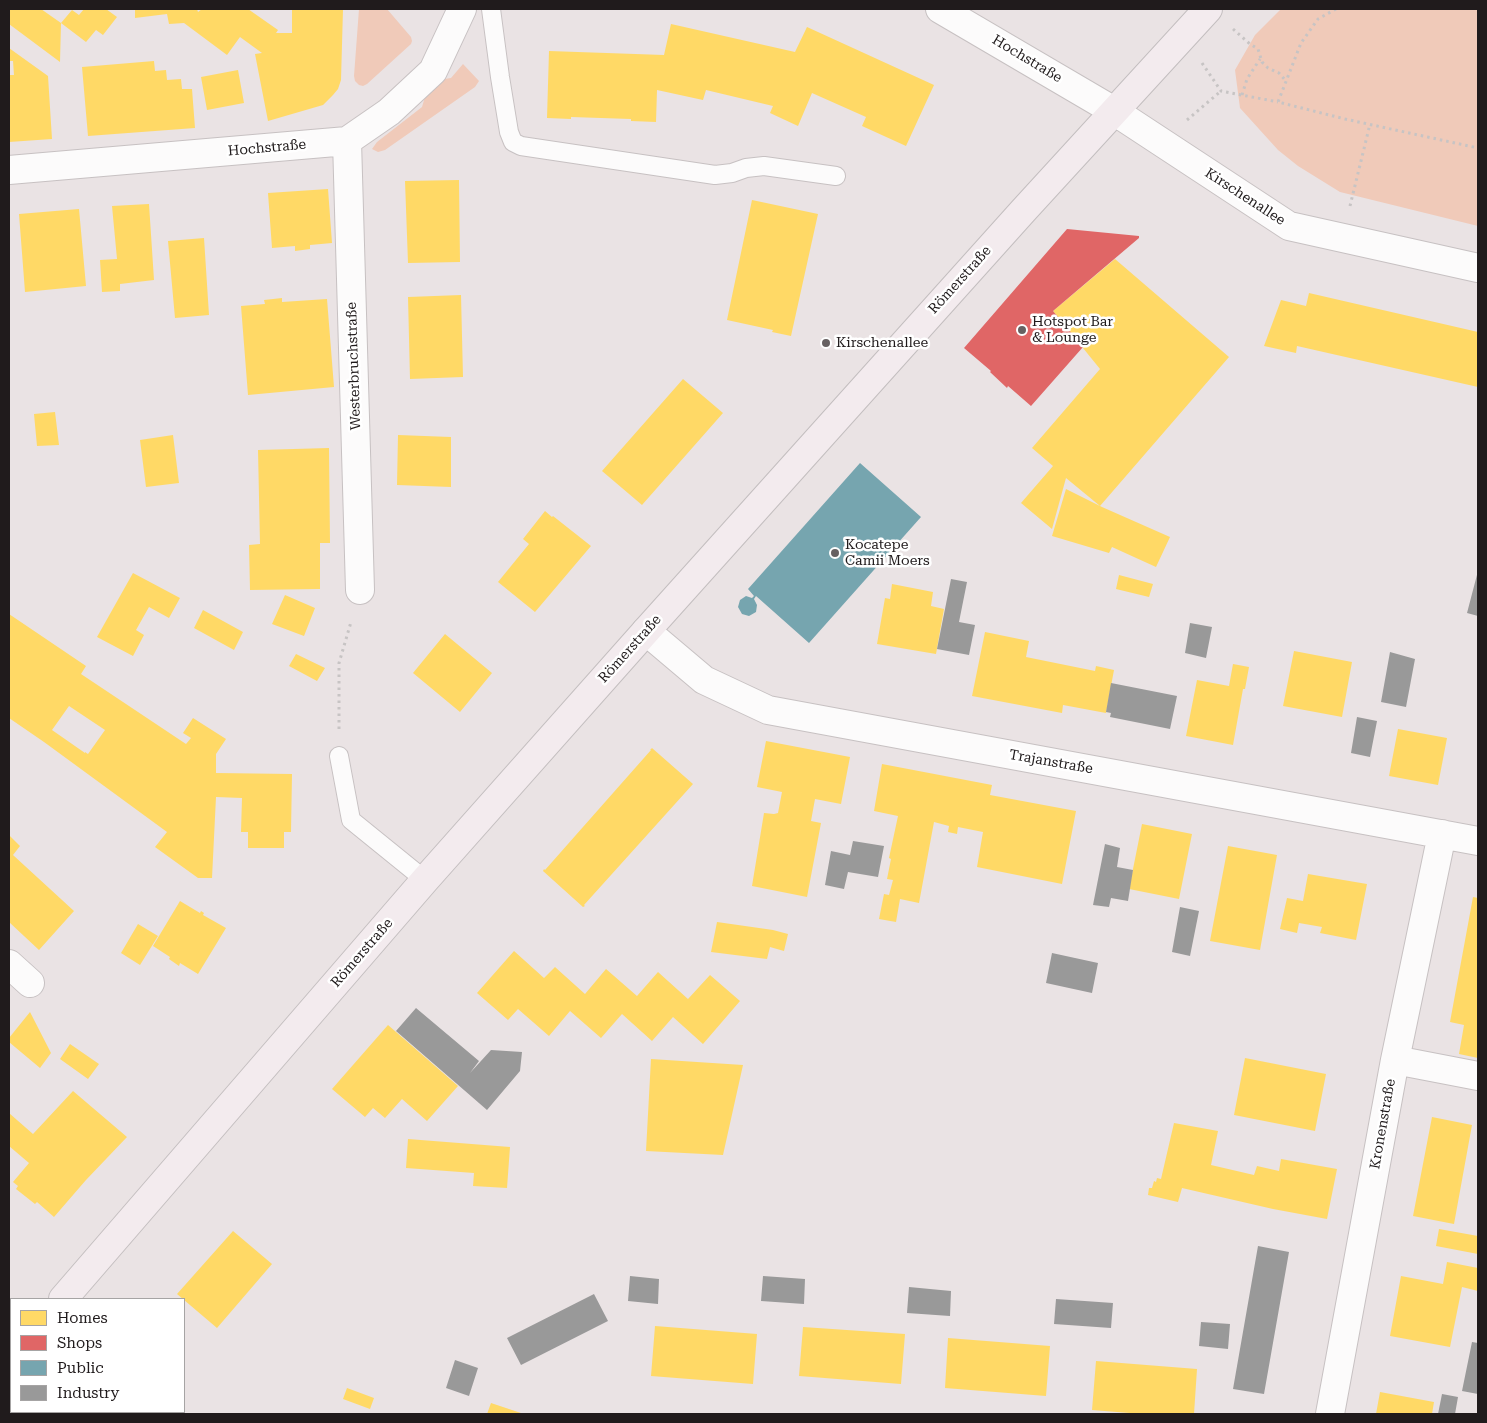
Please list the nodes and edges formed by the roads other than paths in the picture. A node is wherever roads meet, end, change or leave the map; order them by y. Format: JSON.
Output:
{"nodes":[{"id":1,"x":462,"y":9,"type":"edge"},
{"id":2,"x":491,"y":9,"type":"edge"},
{"id":3,"x":940,"y":9,"type":"edge"},
{"id":4,"x":1208,"y":9,"type":"edge"},
{"id":5,"x":1114,"y":110,"type":"junction"},
{"id":6,"x":347,"y":141,"type":"junction"},
{"id":7,"x":9,"y":170,"type":"edge"},
{"id":8,"x":836,"y":176,"type":"dead end"},
{"id":9,"x":1478,"y":268,"type":"edge"},
{"id":10,"x":360,"y":590,"type":"road end"},
{"id":11,"x":646,"y":631,"type":"junction"},
{"id":12,"x":339,"y":756,"type":"road end"},
{"id":13,"x":1442,"y":834,"type":"junction"},
{"id":14,"x":1478,"y":841,"type":"edge"},
{"id":15,"x":425,"y":880,"type":"junction"},
{"id":16,"x":9,"y":964,"type":"edge"},
{"id":17,"x":30,"y":983,"type":"dead end"},
{"id":18,"x":1395,"y":1060,"type":"junction"},
{"id":19,"x":1478,"y":1076,"type":"edge"},
{"id":20,"x":64,"y":1298,"type":"edge"},
{"id":21,"x":1330,"y":1414,"type":"edge"}],
"edges":[{"from":1,"to":6,"type":"street","name":"Hochstraße"},
{"from":2,"to":8,"type":"lane"},
{"from":3,"to":5,"type":"street","name":"Hochstraße"},
{"from":4,"to":5,"type":"main road","name":"Römerstraße"},
{"from":5,"to":9,"type":"street","name":"Kirschenallee"},
{"from":5,"to":11,"type":"main road","name":"Römerstraße"},
{"from":6,"to":7,"type":"street","name":"Hochstraße"},
{"from":6,"to":10,"type":"street","name":"Westerbruchstraße"},
{"from":11,"to":13,"type":"street","name":"Trajanstraße"},
{"from":11,"to":15,"type":"main road","name":"Römerstraße"},
{"from":12,"to":15,"type":"lane"},
{"from":13,"to":14,"type":"street","name":"Trajanstraße"},
{"from":13,"to":18,"type":"street","name":"Kronenstraße"},
{"from":15,"to":20,"type":"main road","name":"Römerstraße"},
{"from":16,"to":17,"type":"street"},
{"from":18,"to":19,"type":"street"},
{"from":18,"to":21,"type":"street","name":"Kronenstraße"}]}
